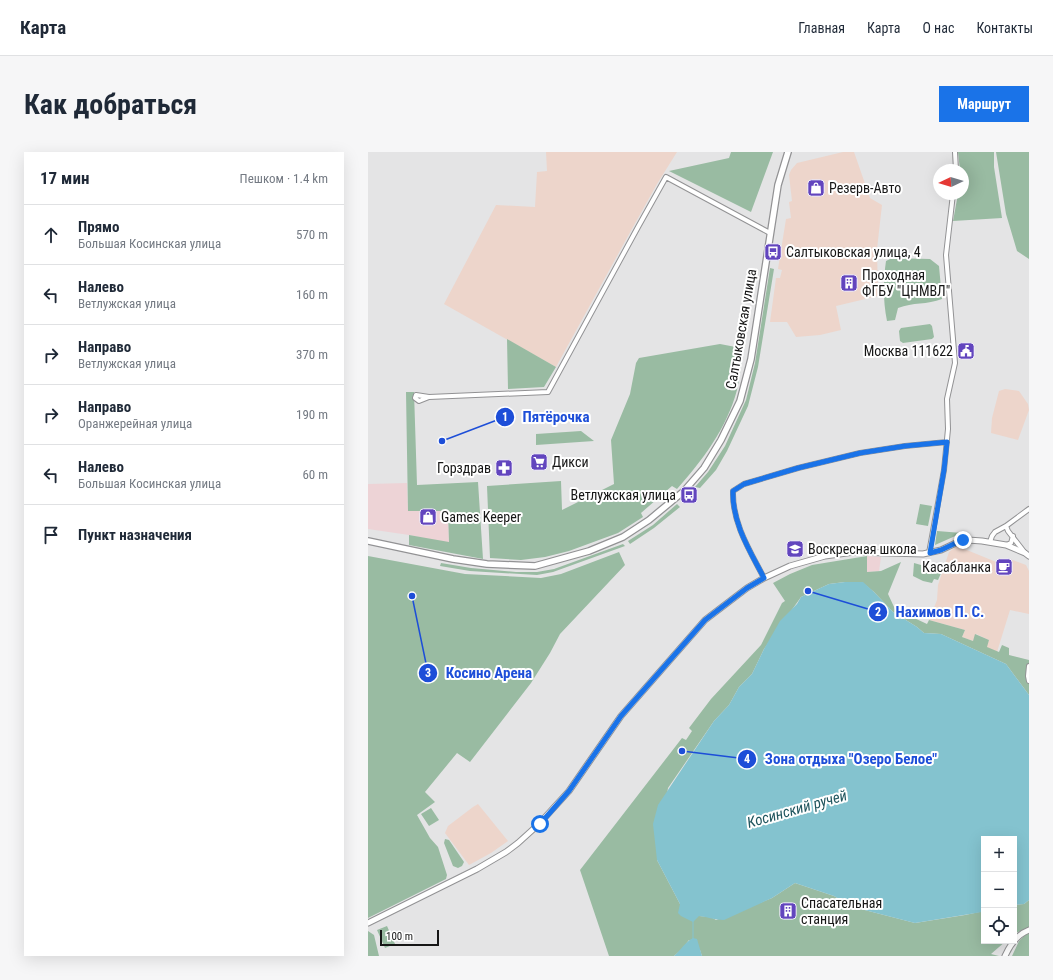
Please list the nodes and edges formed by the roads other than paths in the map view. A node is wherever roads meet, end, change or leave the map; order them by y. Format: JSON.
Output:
{"nodes":[{"id":1,"x":955,"y":152,"type":"edge"},
{"id":2,"x":788,"y":153,"type":"edge"},
{"id":3,"x":956,"y":164,"type":"edge"},
{"id":4,"x":953,"y":200,"type":"edge"},
{"id":5,"x":770,"y":232,"type":"junction"},
{"id":6,"x":429,"y":397,"type":"dead end"},
{"id":7,"x":947,"y":442,"type":"junction"},
{"id":8,"x":1029,"y":509,"type":"edge"},
{"id":9,"x":1006,"y":526,"type":"junction"},
{"id":10,"x":1013,"y":536,"type":"junction"},
{"id":11,"x":368,"y":541,"type":"edge"},
{"id":12,"x":990,"y":542,"type":"junction"},
{"id":13,"x":1006,"y":545,"type":"junction"},
{"id":14,"x":930,"y":553,"type":"junction"},
{"id":15,"x":1027,"y":554,"type":"edge"},
{"id":16,"x":764,"y":578,"type":"junction"},
{"id":17,"x":1029,"y":666,"type":"edge"},
{"id":18,"x":1029,"y":681,"type":"edge"},
{"id":19,"x":368,"y":923,"type":"edge"},
{"id":20,"x":1029,"y":930,"type":"edge"},
{"id":21,"x":1005,"y":956,"type":"edge"}],
"edges":[{"from":1,"to":3,"type":"street"},
{"from":2,"to":5,"type":"main road","name":"Салтыковская улица"},
{"from":4,"to":7,"type":"street"},
{"from":5,"to":6,"type":"street"},
{"from":5,"to":11,"type":"main road","name":"Салтыковская улица"},
{"from":7,"to":14,"type":"street"},
{"from":7,"to":16,"type":"street"},
{"from":8,"to":9,"type":"street"},
{"from":9,"to":10,"type":"street"},
{"from":9,"to":12,"type":"street"},
{"from":10,"to":13,"type":"street"},
{"from":10,"to":15,"type":"street"},
{"from":12,"to":13,"type":"street"},
{"from":12,"to":14,"type":"street"},
{"from":13,"to":15,"type":"street"},
{"from":14,"to":16,"type":"street"},
{"from":16,"to":19,"type":"street"},
{"from":17,"to":18,"type":"street"},
{"from":20,"to":21,"type":"street"}]}
